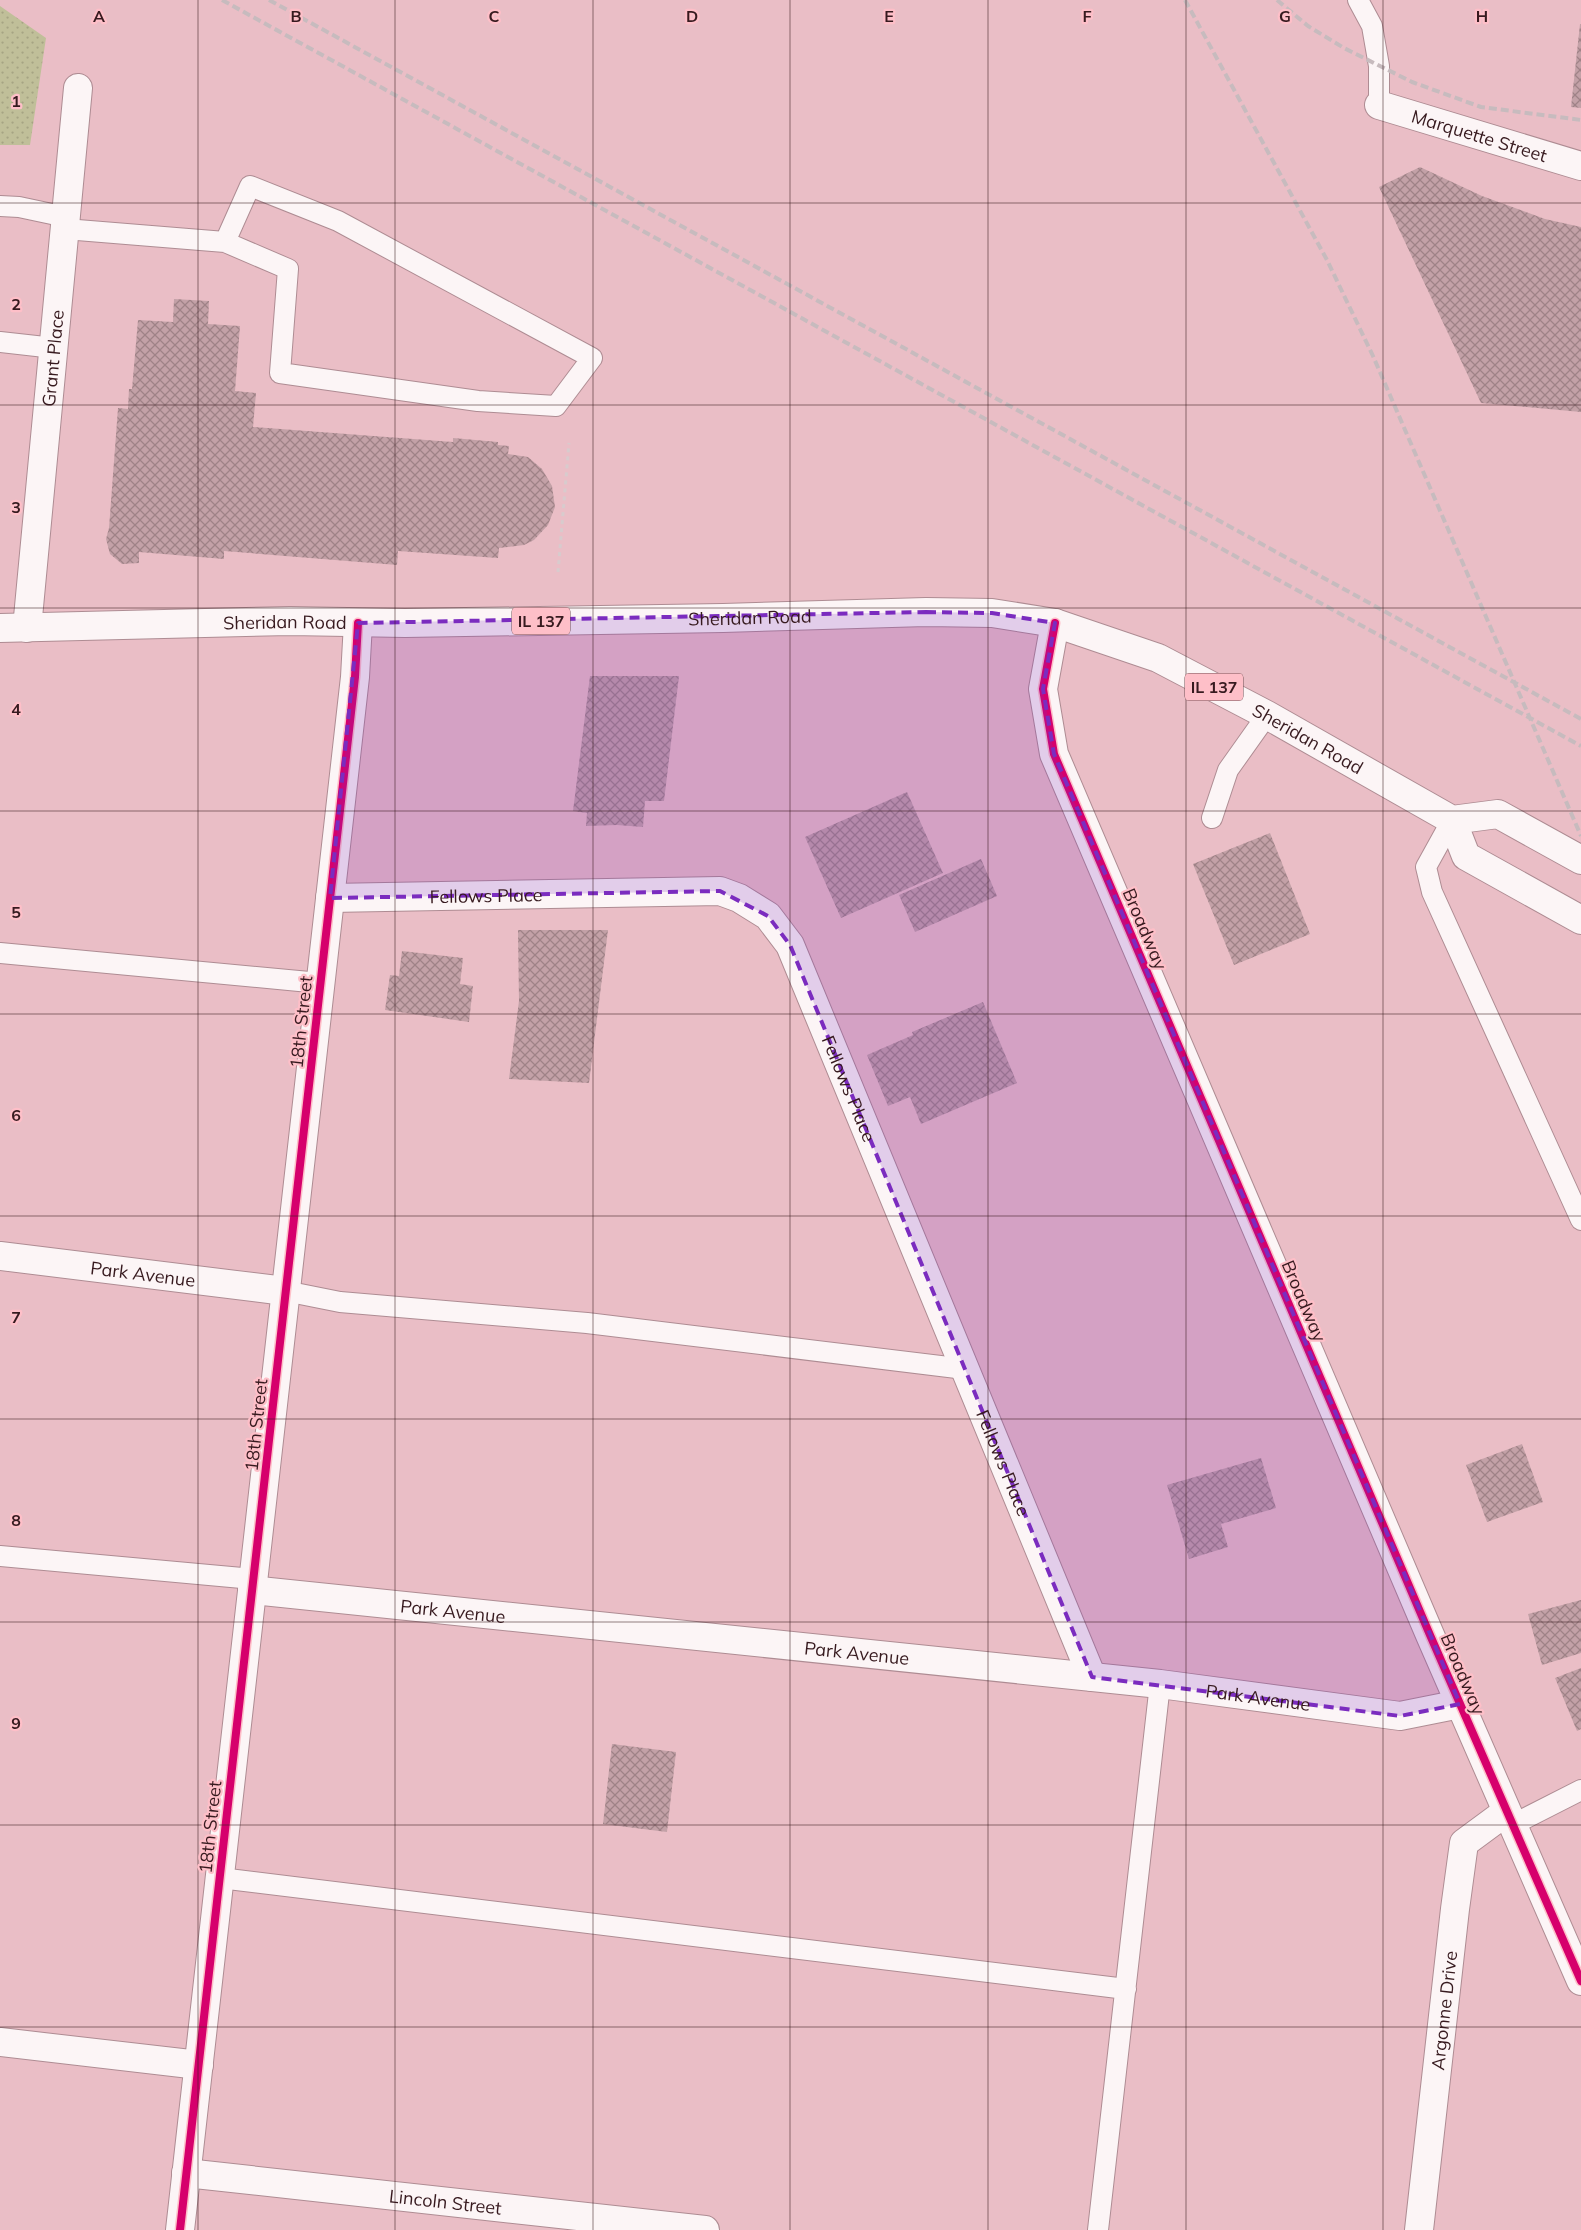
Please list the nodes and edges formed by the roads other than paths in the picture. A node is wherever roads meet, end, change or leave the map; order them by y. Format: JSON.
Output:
{"nodes":[{"id":1,"x":1358,"y":0,"type":"edge"},
{"id":2,"x":78,"y":88,"type":"dead end"},
{"id":3,"x":1379,"y":105,"type":"joint"},
{"id":4,"x":1581,"y":166,"type":"edge"},
{"id":5,"x":0,"y":206,"type":"edge"},
{"id":6,"x":65,"y":223,"type":"junction"},
{"id":7,"x":225,"y":242,"type":"junction"},
{"id":8,"x":0,"y":342,"type":"edge"},
{"id":9,"x":54,"y":348,"type":"junction"},
{"id":10,"x":358,"y":623,"type":"junction"},
{"id":11,"x":1055,"y":623,"type":"junction"},
{"id":12,"x":0,"y":628,"type":"edge"},
{"id":13,"x":27,"y":628,"type":"junction"},
{"id":14,"x":1267,"y":715,"type":"junction"},
{"id":15,"x":1212,"y":818,"type":"dead end"},
{"id":16,"x":1452,"y":820,"type":"junction"},
{"id":17,"x":1581,"y":860,"type":"edge"},
{"id":18,"x":330,"y":898,"type":"junction"},
{"id":19,"x":1581,"y":920,"type":"edge"},
{"id":20,"x":0,"y":953,"type":"edge"},
{"id":21,"x":320,"y":983,"type":"junction"},
{"id":22,"x":1581,"y":1220,"type":"edge"},
{"id":23,"x":0,"y":1256,"type":"edge"},
{"id":24,"x":285,"y":1291,"type":"junction"},
{"id":25,"x":964,"y":1369,"type":"junction"},
{"id":26,"x":0,"y":1556,"type":"edge"},
{"id":27,"x":253,"y":1584,"type":"junction"},
{"id":28,"x":1092,"y":1677,"type":"junction"},
{"id":29,"x":1160,"y":1684,"type":"junction"},
{"id":30,"x":1460,"y":1704,"type":"junction"},
{"id":31,"x":1581,"y":1790,"type":"edge"},
{"id":32,"x":1509,"y":1819,"type":"junction"},
{"id":33,"x":220,"y":1878,"type":"junction"},
{"id":34,"x":1581,"y":1981,"type":"edge"},
{"id":35,"x":1126,"y":1989,"type":"junction"},
{"id":36,"x":0,"y":2042,"type":"edge"},
{"id":37,"x":199,"y":2065,"type":"junction"},
{"id":38,"x":186,"y":2173,"type":"junction"},
{"id":39,"x":180,"y":2230,"type":"edge"},
{"id":40,"x":705,"y":2230,"type":"edge"},
{"id":41,"x":1098,"y":2230,"type":"edge"},
{"id":42,"x":1419,"y":2230,"type":"edge"}],
"edges":[{"from":1,"to":3,"type":"lane"},
{"from":2,"to":6,"type":"main road","name":"Grant Place"},
{"from":3,"to":4,"type":"main road","name":"Marquette Street"},
{"from":5,"to":6,"type":"lane"},
{"from":6,"to":7,"type":"lane"},
{"from":6,"to":9,"type":"main road","name":"Grant Place"},
{"from":7,"to":7,"type":"lane"},
{"from":8,"to":9,"type":"lane"},
{"from":9,"to":13,"type":"main road","name":"Grant Place"},
{"from":10,"to":11,"type":"main road","name":"Sheridan Road","number":"IL 137"},
{"from":10,"to":13,"type":"main road","name":"Sheridan Road","number":"IL 137"},
{"from":10,"to":18,"type":"main road","name":"18th Street"},
{"from":11,"to":14,"type":"main road","name":"Sheridan Road","number":"IL 137"},
{"from":11,"to":30,"type":"main road","name":"Broadway"},
{"from":12,"to":13,"type":"main road","name":"Sheridan Road","number":"IL 137"},
{"from":14,"to":15,"type":"lane"},
{"from":14,"to":16,"type":"main road","name":"Sheridan Road","number":"IL 137"},
{"from":16,"to":17,"type":"main road"},
{"from":16,"to":19,"type":"main road"},
{"from":16,"to":22,"type":"lane"},
{"from":18,"to":21,"type":"main road","name":"18th Street"},
{"from":18,"to":25,"type":"main road","name":"Fellows Place"},
{"from":20,"to":21,"type":"lane"},
{"from":21,"to":24,"type":"main road","name":"18th Street"},
{"from":23,"to":24,"type":"main road","name":"Park Avenue"},
{"from":24,"to":25,"type":"lane"},
{"from":24,"to":27,"type":"main road","name":"18th Street"},
{"from":25,"to":28,"type":"main road","name":"Fellows Place"},
{"from":26,"to":27,"type":"lane"},
{"from":27,"to":28,"type":"main road","name":"Park Avenue"},
{"from":27,"to":33,"type":"main road","name":"18th Street"},
{"from":28,"to":29,"type":"main road","name":"Park Avenue"},
{"from":29,"to":30,"type":"main road","name":"Park Avenue"},
{"from":29,"to":35,"type":"lane"},
{"from":30,"to":32,"type":"main road","name":"Broadway"},
{"from":31,"to":32,"type":"lane"},
{"from":32,"to":34,"type":"main road","name":"Broadway"},
{"from":32,"to":42,"type":"main road","name":"Argonne Drive"},
{"from":33,"to":35,"type":"lane"},
{"from":33,"to":37,"type":"main road","name":"18th Street"},
{"from":35,"to":41,"type":"lane"},
{"from":36,"to":37,"type":"main road"},
{"from":37,"to":38,"type":"main road","name":"18th Street"},
{"from":38,"to":39,"type":"main road","name":"18th Street"},
{"from":38,"to":40,"type":"main road","name":"Lincoln Street"}]}
